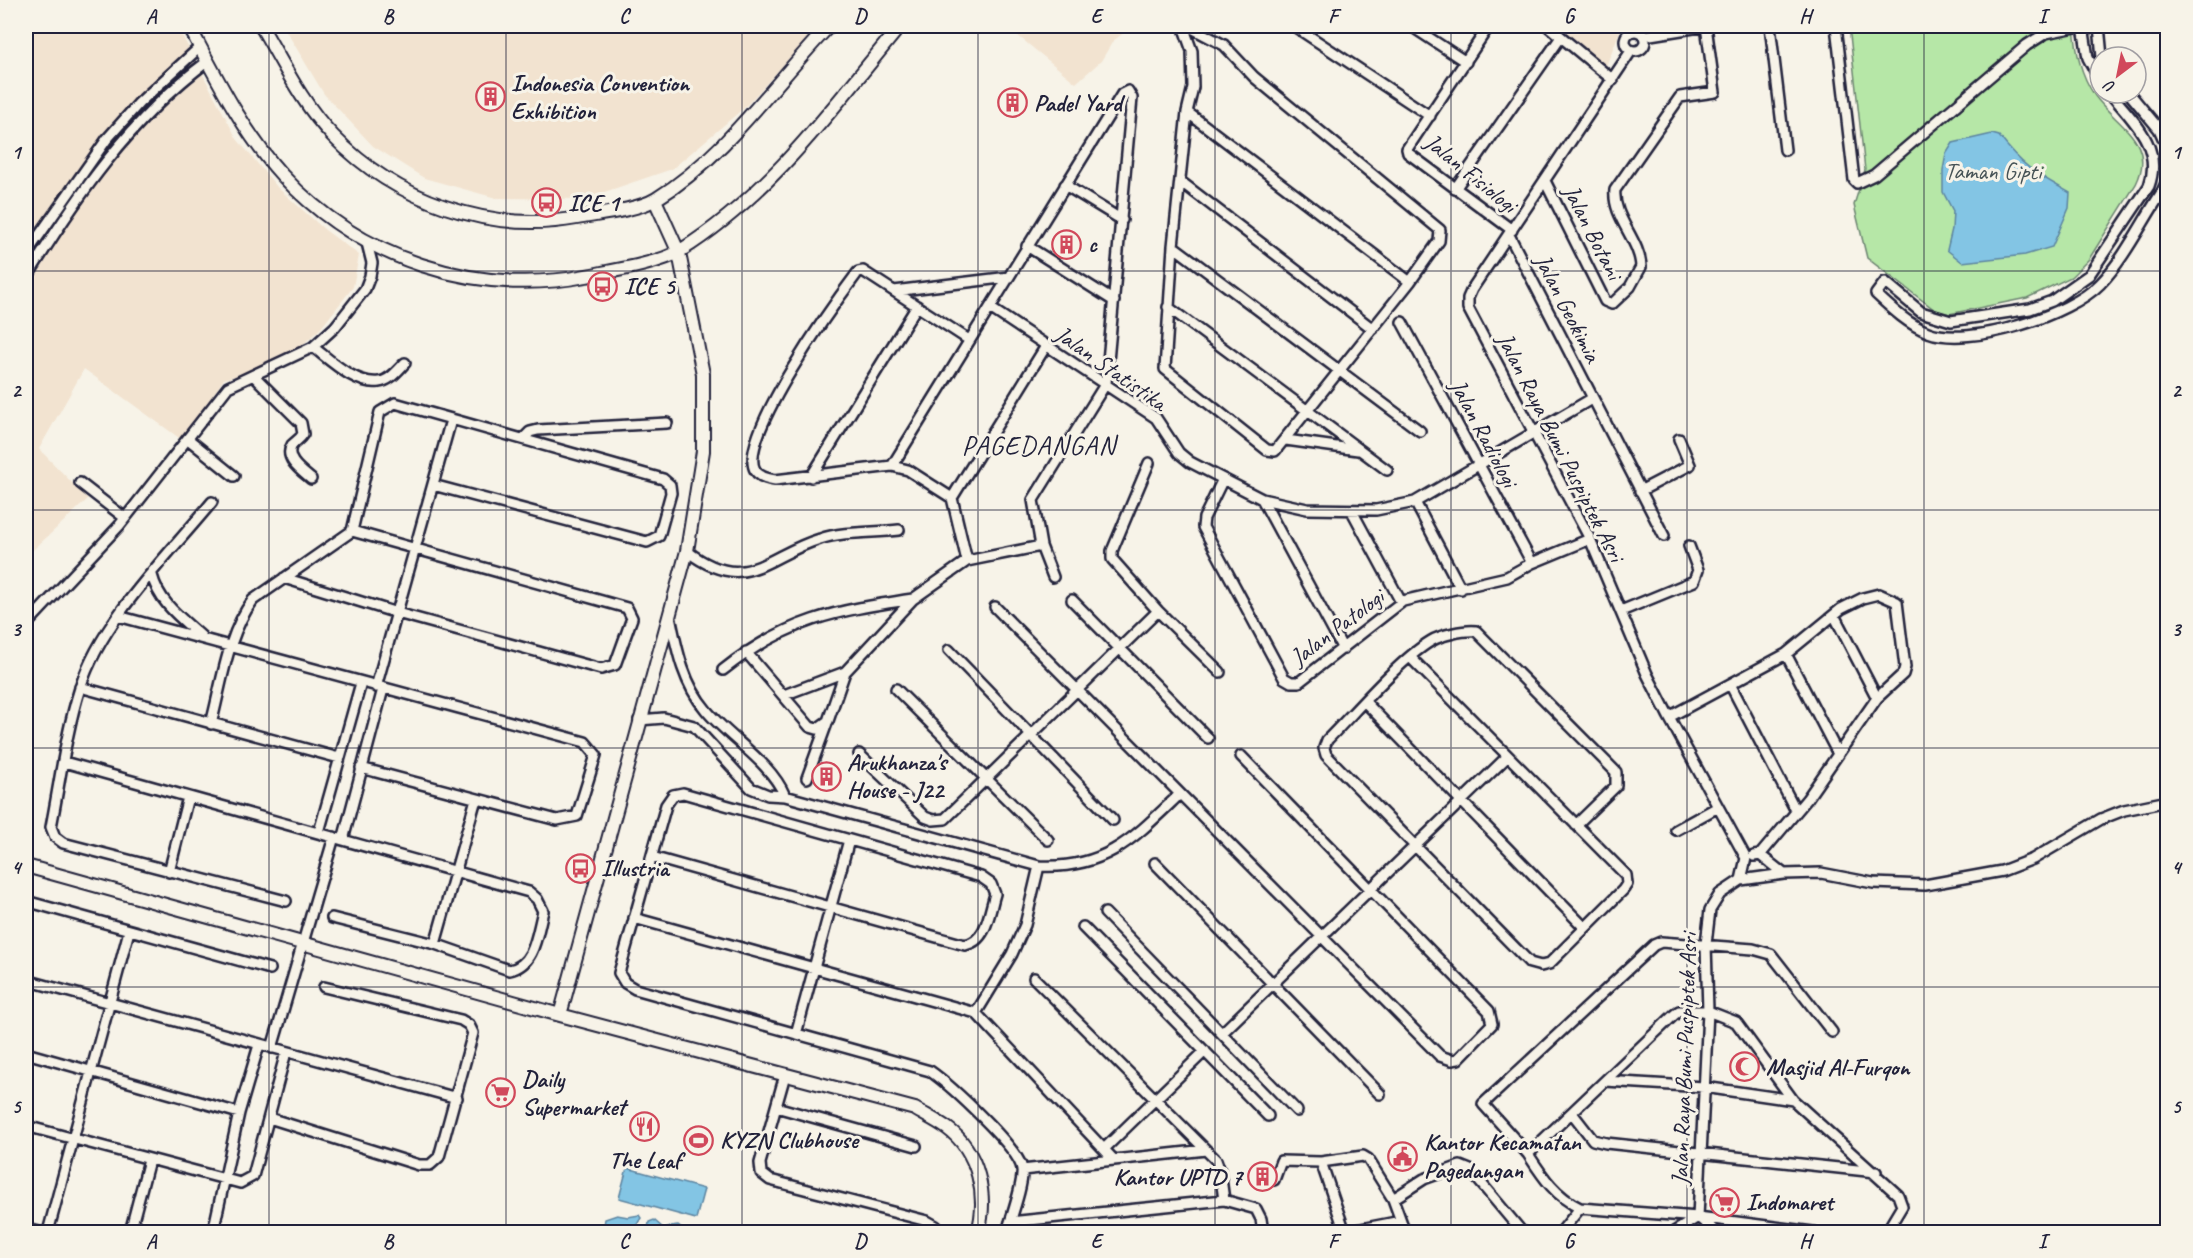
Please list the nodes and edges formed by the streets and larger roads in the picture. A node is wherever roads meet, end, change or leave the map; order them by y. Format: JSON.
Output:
{"nodes":[{"id":1,"x":189,"y":26,"type":"edge"},
{"id":2,"x":261,"y":26,"type":"edge"},
{"id":3,"x":829,"y":26,"type":"edge"},
{"id":4,"x":900,"y":26,"type":"edge"},
{"id":5,"x":1183,"y":26,"type":"edge"},
{"id":6,"x":1188,"y":26,"type":"edge"},
{"id":7,"x":1411,"y":26,"type":"edge"},
{"id":8,"x":1489,"y":26,"type":"edge"},
{"id":9,"x":1548,"y":26,"type":"edge"},
{"id":10,"x":1706,"y":26,"type":"edge"},
{"id":11,"x":1770,"y":26,"type":"edge"},
{"id":12,"x":1836,"y":26,"type":"edge"},
{"id":13,"x":2082,"y":26,"type":"edge"},
{"id":14,"x":2099,"y":26,"type":"edge"},
{"id":15,"x":1298,"y":27,"type":"edge"},
{"id":16,"x":1639,"y":31,"type":"edge"},
{"id":17,"x":1561,"y":37,"type":"junction"},
{"id":18,"x":2101,"y":45,"type":"edge"},
{"id":19,"x":200,"y":47,"type":"junction"},
{"id":20,"x":1631,"y":51,"type":"junction"},
{"id":21,"x":2088,"y":58,"type":"edge"},
{"id":22,"x":208,"y":61,"type":"junction"},
{"id":23,"x":1466,"y":62,"type":"junction"},
{"id":24,"x":1613,"y":80,"type":"junction"},
{"id":25,"x":2120,"y":105,"type":"edge"},
{"id":26,"x":2139,"y":105,"type":"edge"},
{"id":27,"x":1187,"y":112,"type":"junction"},
{"id":28,"x":1430,"y":116,"type":"junction"},
{"id":29,"x":107,"y":139,"type":"junction"},
{"id":30,"x":117,"y":147,"type":"junction"},
{"id":31,"x":2168,"y":149,"type":"edge"},
{"id":32,"x":1785,"y":150,"type":"dead end"},
{"id":33,"x":2168,"y":179,"type":"edge"},
{"id":34,"x":1180,"y":181,"type":"junction"},
{"id":35,"x":1545,"y":181,"type":"junction"},
{"id":36,"x":1065,"y":185,"type":"junction"},
{"id":37,"x":1455,"y":189,"type":"junction"},
{"id":38,"x":655,"y":200,"type":"junction"},
{"id":39,"x":1122,"y":220,"type":"junction"},
{"id":40,"x":1511,"y":233,"type":"junction"},
{"id":41,"x":367,"y":243,"type":"junction"},
{"id":42,"x":1028,"y":246,"type":"junction"},
{"id":43,"x":1173,"y":246,"type":"junction"},
{"id":44,"x":678,"y":253,"type":"junction"},
{"id":45,"x":26,"y":256,"type":"edge"},
{"id":46,"x":34,"y":265,"type":"junction"},
{"id":47,"x":1009,"y":277,"type":"junction"},
{"id":48,"x":26,"y":279,"type":"edge"},
{"id":49,"x":1410,"y":282,"type":"junction"},
{"id":50,"x":894,"y":291,"type":"junction"},
{"id":51,"x":1114,"y":301,"type":"junction"},
{"id":52,"x":917,"y":306,"type":"junction"},
{"id":53,"x":1168,"y":307,"type":"junction"},
{"id":54,"x":990,"y":308,"type":"junction"},
{"id":55,"x":1402,"y":322,"type":"dead end"},
{"id":56,"x":1373,"y":329,"type":"junction"},
{"id":57,"x":969,"y":340,"type":"junction"},
{"id":58,"x":1046,"y":346,"type":"junction"},
{"id":59,"x":313,"y":347,"type":"junction"},
{"id":60,"x":405,"y":363,"type":"dead end"},
{"id":61,"x":1340,"y":371,"type":"junction"},
{"id":62,"x":254,"y":376,"type":"junction"},
{"id":63,"x":1106,"y":383,"type":"junction"},
{"id":64,"x":1593,"y":398,"type":"junction"},
{"id":65,"x":1308,"y":412,"type":"junction"},
{"id":66,"x":451,"y":420,"type":"junction"},
{"id":67,"x":667,"y":423,"type":"dead end"},
{"id":68,"x":1420,"y":431,"type":"dead end"},
{"id":69,"x":1533,"y":432,"type":"junction"},
{"id":70,"x":524,"y":438,"type":"junction"},
{"id":71,"x":188,"y":439,"type":"junction"},
{"id":72,"x":1679,"y":439,"type":"dead end"},
{"id":73,"x":1286,"y":440,"type":"junction"},
{"id":74,"x":1359,"y":450,"type":"junction"},
{"id":75,"x":1149,"y":462,"type":"dead end"},
{"id":76,"x":1479,"y":464,"type":"junction"},
{"id":77,"x":892,"y":466,"type":"junction"},
{"id":78,"x":1387,"y":470,"type":"dead end"},
{"id":79,"x":234,"y":476,"type":"dead end"},
{"id":80,"x":811,"y":477,"type":"junction"},
{"id":81,"x":311,"y":479,"type":"dead end"},
{"id":82,"x":1223,"y":479,"type":"junction"},
{"id":83,"x":80,"y":483,"type":"dead end"},
{"id":84,"x":433,"y":485,"type":"junction"},
{"id":85,"x":1640,"y":491,"type":"junction"},
{"id":86,"x":952,"y":498,"type":"junction"},
{"id":87,"x":1262,"y":499,"type":"junction"},
{"id":88,"x":212,"y":502,"type":"dead end"},
{"id":89,"x":1415,"y":502,"type":"junction"},
{"id":90,"x":1352,"y":511,"type":"junction"},
{"id":91,"x":125,"y":518,"type":"junction"},
{"id":92,"x":899,"y":530,"type":"dead end"},
{"id":93,"x":352,"y":531,"type":"junction"},
{"id":94,"x":1664,"y":536,"type":"dead end"},
{"id":95,"x":1590,"y":539,"type":"junction"},
{"id":96,"x":1041,"y":546,"type":"junction"},
{"id":97,"x":1689,"y":546,"type":"dead end"},
{"id":98,"x":416,"y":549,"type":"junction"},
{"id":99,"x":687,"y":551,"type":"junction"},
{"id":100,"x":967,"y":561,"type":"junction"},
{"id":101,"x":1532,"y":563,"type":"junction"},
{"id":102,"x":152,"y":575,"type":"junction"},
{"id":103,"x":1053,"y":577,"type":"dead end"},
{"id":104,"x":284,"y":578,"type":"junction"},
{"id":105,"x":1461,"y":589,"type":"junction"},
{"id":106,"x":914,"y":599,"type":"junction"},
{"id":107,"x":1072,"y":600,"type":"dead end"},
{"id":108,"x":1401,"y":602,"type":"junction"},
{"id":109,"x":995,"y":607,"type":"dead end"},
{"id":110,"x":1158,"y":611,"type":"junction"},
{"id":111,"x":1621,"y":611,"type":"junction"},
{"id":112,"x":397,"y":613,"type":"junction"},
{"id":113,"x":669,"y":613,"type":"junction"},
{"id":114,"x":1834,"y":615,"type":"junction"},
{"id":115,"x":118,"y":616,"type":"junction"},
{"id":116,"x":26,"y":625,"type":"edge"},
{"id":117,"x":203,"y":638,"type":"junction"},
{"id":118,"x":231,"y":646,"type":"junction"},
{"id":119,"x":1120,"y":649,"type":"junction"},
{"id":120,"x":1343,"y":649,"type":"junction"},
{"id":121,"x":949,"y":650,"type":"dead end"},
{"id":122,"x":746,"y":652,"type":"junction"},
{"id":123,"x":1786,"y":654,"type":"junction"},
{"id":124,"x":1410,"y":657,"type":"junction"},
{"id":125,"x":723,"y":670,"type":"dead end"},
{"id":126,"x":845,"y":672,"type":"junction"},
{"id":127,"x":1220,"y":672,"type":"dead end"},
{"id":128,"x":362,"y":683,"type":"junction"},
{"id":129,"x":1730,"y":684,"type":"junction"},
{"id":130,"x":80,"y":687,"type":"junction"},
{"id":131,"x":379,"y":688,"type":"junction"},
{"id":132,"x":896,"y":689,"type":"dead end"},
{"id":133,"x":1078,"y":690,"type":"junction"},
{"id":134,"x":784,"y":695,"type":"junction"},
{"id":135,"x":1877,"y":698,"type":"junction"},
{"id":136,"x":1365,"y":702,"type":"junction"},
{"id":137,"x":706,"y":710,"type":"junction"},
{"id":138,"x":1669,"y":717,"type":"junction"},
{"id":139,"x":639,"y":720,"type":"junction"},
{"id":140,"x":828,"y":721,"type":"junction"},
{"id":141,"x":211,"y":724,"type":"junction"},
{"id":142,"x":694,"y":726,"type":"junction"},
{"id":143,"x":1032,"y":736,"type":"junction"},
{"id":144,"x":1208,"y":738,"type":"dead end"},
{"id":145,"x":859,"y":754,"type":"dead end"},
{"id":146,"x":1838,"y":754,"type":"junction"},
{"id":147,"x":1241,"y":756,"type":"dead end"},
{"id":148,"x":1508,"y":756,"type":"junction"},
{"id":149,"x":339,"y":758,"type":"junction"},
{"id":150,"x":64,"y":762,"type":"junction"},
{"id":151,"x":361,"y":768,"type":"junction"},
{"id":152,"x":807,"y":778,"type":"dead end"},
{"id":153,"x":988,"y":780,"type":"junction"},
{"id":154,"x":1180,"y":794,"type":"junction"},
{"id":155,"x":188,"y":796,"type":"junction"},
{"id":156,"x":785,"y":796,"type":"junction"},
{"id":157,"x":476,"y":799,"type":"junction"},
{"id":158,"x":1462,"y":801,"type":"junction"},
{"id":159,"x":2168,"y":801,"type":"edge"},
{"id":160,"x":1718,"y":807,"type":"junction"},
{"id":161,"x":1796,"y":811,"type":"junction"},
{"id":162,"x":1113,"y":820,"type":"dead end"},
{"id":163,"x":1576,"y":825,"type":"junction"},
{"id":164,"x":1676,"y":830,"type":"dead end"},
{"id":165,"x":319,"y":832,"type":"junction"},
{"id":166,"x":339,"y":838,"type":"junction"},
{"id":167,"x":849,"y":840,"type":"junction"},
{"id":168,"x":1048,"y":840,"type":"dead end"},
{"id":169,"x":1416,"y":846,"type":"junction"},
{"id":170,"x":1760,"y":855,"type":"junction"},
{"id":171,"x":652,"y":857,"type":"junction"},
{"id":172,"x":1746,"y":858,"type":"junction"},
{"id":173,"x":1155,"y":863,"type":"dead end"},
{"id":174,"x":26,"y":866,"type":"edge"},
{"id":175,"x":1039,"y":866,"type":"junction"},
{"id":176,"x":169,"y":872,"type":"junction"},
{"id":177,"x":454,"y":872,"type":"junction"},
{"id":178,"x":1784,"y":874,"type":"junction"},
{"id":179,"x":1741,"y":880,"type":"junction"},
{"id":180,"x":1371,"y":889,"type":"junction"},
{"id":181,"x":26,"y":901,"type":"edge"},
{"id":182,"x":286,"y":901,"type":"dead end"},
{"id":183,"x":831,"y":908,"type":"junction"},
{"id":184,"x":1105,"y":913,"type":"dead end"},
{"id":185,"x":332,"y":918,"type":"dead end"},
{"id":186,"x":634,"y":918,"type":"junction"},
{"id":187,"x":1083,"y":927,"type":"dead end"},
{"id":188,"x":1585,"y":928,"type":"junction"},
{"id":189,"x":129,"y":931,"type":"junction"},
{"id":190,"x":1322,"y":936,"type":"junction"},
{"id":191,"x":305,"y":943,"type":"junction"},
{"id":192,"x":1706,"y":944,"type":"junction"},
{"id":193,"x":435,"y":945,"type":"junction"},
{"id":194,"x":270,"y":969,"type":"dead end"},
{"id":195,"x":815,"y":969,"type":"junction"},
{"id":196,"x":1034,"y":978,"type":"dead end"},
{"id":197,"x":26,"y":980,"type":"edge"},
{"id":198,"x":1273,"y":984,"type":"junction"},
{"id":199,"x":324,"y":987,"type":"dead end"},
{"id":200,"x":110,"y":1004,"type":"junction"},
{"id":201,"x":1708,"y":1011,"type":"junction"},
{"id":202,"x":975,"y":1013,"type":"junction"},
{"id":203,"x":560,"y":1015,"type":"junction"},
{"id":204,"x":1832,"y":1032,"type":"dead end"},
{"id":205,"x":1222,"y":1033,"type":"junction"},
{"id":206,"x":796,"y":1034,"type":"junction"},
{"id":207,"x":259,"y":1045,"type":"junction"},
{"id":208,"x":272,"y":1048,"type":"junction"},
{"id":209,"x":1205,"y":1051,"type":"junction"},
{"id":210,"x":286,"y":1052,"type":"junction"},
{"id":211,"x":26,"y":1053,"type":"edge"},
{"id":212,"x":91,"y":1071,"type":"junction"},
{"id":213,"x":785,"y":1075,"type":"junction"},
{"id":214,"x":1605,"y":1081,"type":"junction"},
{"id":215,"x":1704,"y":1087,"type":"junction"},
{"id":216,"x":1380,"y":1094,"type":"dead end"},
{"id":217,"x":457,"y":1098,"type":"junction"},
{"id":218,"x":1156,"y":1099,"type":"junction"},
{"id":219,"x":1793,"y":1100,"type":"junction"},
{"id":220,"x":776,"y":1107,"type":"junction"},
{"id":221,"x":1297,"y":1111,"type":"dead end"},
{"id":222,"x":239,"y":1113,"type":"junction"},
{"id":223,"x":1572,"y":1113,"type":"junction"},
{"id":224,"x":1268,"y":1116,"type":"dead end"},
{"id":225,"x":268,"y":1118,"type":"junction"},
{"id":226,"x":26,"y":1126,"type":"edge"},
{"id":227,"x":73,"y":1139,"type":"junction"},
{"id":228,"x":916,"y":1146,"type":"dead end"},
{"id":229,"x":1104,"y":1149,"type":"junction"},
{"id":230,"x":1206,"y":1150,"type":"junction"},
{"id":231,"x":1701,"y":1152,"type":"junction"},
{"id":232,"x":1528,"y":1154,"type":"junction"},
{"id":233,"x":149,"y":1160,"type":"junction"},
{"id":234,"x":1114,"y":1160,"type":"junction"},
{"id":235,"x":1322,"y":1162,"type":"junction"},
{"id":236,"x":1022,"y":1170,"type":"junction"},
{"id":237,"x":1876,"y":1172,"type":"junction"},
{"id":238,"x":223,"y":1178,"type":"junction"},
{"id":239,"x":1274,"y":1180,"type":"dead end"},
{"id":240,"x":1393,"y":1199,"type":"junction"},
{"id":241,"x":1224,"y":1200,"type":"junction"},
{"id":242,"x":1580,"y":1208,"type":"junction"},
{"id":243,"x":1698,"y":1217,"type":"junction"},
{"id":244,"x":1401,"y":1221,"type":"junction"},
{"id":245,"x":1010,"y":1222,"type":"junction"},
{"id":246,"x":26,"y":1229,"type":"edge"},
{"id":247,"x":40,"y":1233,"type":"edge"},
{"id":248,"x":48,"y":1233,"type":"edge"},
{"id":249,"x":130,"y":1233,"type":"edge"},
{"id":250,"x":213,"y":1233,"type":"edge"},
{"id":251,"x":939,"y":1233,"type":"edge"},
{"id":252,"x":978,"y":1233,"type":"edge"},
{"id":253,"x":1007,"y":1233,"type":"edge"},
{"id":254,"x":1263,"y":1233,"type":"edge"},
{"id":255,"x":1405,"y":1233,"type":"edge"},
{"id":256,"x":1522,"y":1233,"type":"edge"},
{"id":257,"x":1561,"y":1233,"type":"edge"},
{"id":258,"x":1674,"y":1233,"type":"edge"},
{"id":259,"x":1716,"y":1233,"type":"edge"},
{"id":260,"x":1813,"y":1233,"type":"edge"},
{"id":261,"x":1882,"y":1233,"type":"edge"}],
"edges":[{"from":1,"to":19,"type":"street"},
{"from":2,"to":38,"type":"street"},
{"from":3,"to":38,"type":"street"},
{"from":4,"to":44,"type":"street"},
{"from":5,"to":27,"type":"street"},
{"from":6,"to":49,"type":"street"},
{"from":7,"to":23,"type":"street"},
{"from":8,"to":23,"type":"street","name":"Jalan Fisiologi"},
{"from":9,"to":17,"type":"street"},
{"from":10,"to":16,"type":"street"},
{"from":10,"to":35,"type":"street","name":"Jalan Botani"},
{"from":11,"to":32,"type":"street"},
{"from":12,"to":13,"type":"street"},
{"from":13,"to":21,"type":"street"},
{"from":14,"to":18,"type":"street"},
{"from":15,"to":28,"type":"street"},
{"from":16,"to":20,"type":"street","name":"Jalan Raya Bumi Puspiptek Asri"},
{"from":16,"to":20,"type":"street","name":"Jalan Raya Bumi Puspiptek Asri"},
{"from":17,"to":24,"type":"street"},
{"from":17,"to":37,"type":"street"},
{"from":19,"to":22,"type":"street"},
{"from":19,"to":29,"type":"street"},
{"from":20,"to":24,"type":"street","name":"Jalan Raya Bumi Puspiptek Asri"},
{"from":22,"to":30,"type":"street"},
{"from":22,"to":41,"type":"street"},
{"from":23,"to":28,"type":"street","name":"Jalan Fisiologi"},
{"from":24,"to":35,"type":"street","name":"Jalan Raya Bumi Puspiptek Asri"},
{"from":25,"to":33,"type":"street"},
{"from":26,"to":31,"type":"street"},
{"from":27,"to":34,"type":"street"},
{"from":27,"to":49,"type":"street"},
{"from":28,"to":37,"type":"street","name":"Jalan Fisiologi"},
{"from":29,"to":30,"type":"street"},
{"from":29,"to":45,"type":"street"},
{"from":30,"to":46,"type":"street"},
{"from":34,"to":43,"type":"street"},
{"from":34,"to":56,"type":"street"},
{"from":35,"to":40,"type":"street","name":"Jalan Raya Bumi Puspiptek Asri"},
{"from":36,"to":39,"type":"street"},
{"from":36,"to":39,"type":"street"},
{"from":36,"to":42,"type":"street"},
{"from":37,"to":40,"type":"street","name":"Jalan Fisiologi"},
{"from":38,"to":44,"type":"street"},
{"from":39,"to":51,"type":"street"},
{"from":40,"to":64,"type":"street","name":"Jalan Geokimia"},
{"from":40,"to":69,"type":"street","name":"Jalan Raya Bumi Puspiptek Asri"},
{"from":41,"to":44,"type":"street"},
{"from":41,"to":59,"type":"street"},
{"from":42,"to":47,"type":"street"},
{"from":42,"to":51,"type":"street"},
{"from":43,"to":53,"type":"street"},
{"from":43,"to":61,"type":"street"},
{"from":44,"to":99,"type":"street"},
{"from":45,"to":46,"type":"street"},
{"from":46,"to":48,"type":"street"},
{"from":47,"to":50,"type":"street"},
{"from":47,"to":54,"type":"street"},
{"from":49,"to":56,"type":"street"},
{"from":50,"to":52,"type":"street"},
{"from":50,"to":80,"type":"street"},
{"from":51,"to":63,"type":"street"},
{"from":52,"to":57,"type":"street"},
{"from":52,"to":80,"type":"street"},
{"from":53,"to":65,"type":"street"},
{"from":53,"to":73,"type":"street"},
{"from":54,"to":57,"type":"street"},
{"from":54,"to":58,"type":"street","name":"Jalan Statistika"},
{"from":55,"to":76,"type":"street","name":"Jalan Radiologi"},
{"from":56,"to":61,"type":"street"},
{"from":57,"to":77,"type":"street"},
{"from":58,"to":63,"type":"street","name":"Jalan Statistika"},
{"from":58,"to":86,"type":"street"},
{"from":59,"to":60,"type":"street"},
{"from":59,"to":62,"type":"street"},
{"from":61,"to":65,"type":"street"},
{"from":61,"to":68,"type":"street"},
{"from":62,"to":71,"type":"street"},
{"from":62,"to":81,"type":"street"},
{"from":63,"to":82,"type":"street","name":"Jalan Statistika"},
{"from":63,"to":96,"type":"street"},
{"from":64,"to":69,"type":"street","name":"Jalan Geokimia"},
{"from":64,"to":85,"type":"street","name":"Jalan Geokimia"},
{"from":65,"to":73,"type":"street"},
{"from":65,"to":74,"type":"street"},
{"from":66,"to":70,"type":"street"},
{"from":66,"to":84,"type":"street"},
{"from":66,"to":93,"type":"street"},
{"from":67,"to":70,"type":"street"},
{"from":69,"to":76,"type":"street","name":"Jalan Statistika"},
{"from":69,"to":95,"type":"street","name":"Jalan Raya Bumi Puspiptek Asri"},
{"from":70,"to":84,"type":"street"},
{"from":71,"to":79,"type":"street"},
{"from":71,"to":91,"type":"street"},
{"from":72,"to":85,"type":"street"},
{"from":73,"to":74,"type":"street"},
{"from":74,"to":78,"type":"street"},
{"from":75,"to":110,"type":"street"},
{"from":76,"to":89,"type":"street","name":"Jalan Statistika"},
{"from":76,"to":101,"type":"street","name":"Jalan Radiologi"},
{"from":77,"to":80,"type":"street"},
{"from":77,"to":86,"type":"street"},
{"from":82,"to":87,"type":"street","name":"Jalan Statistika"},
{"from":82,"to":120,"type":"street","name":"Jalan Patologi"},
{"from":83,"to":91,"type":"street"},
{"from":84,"to":98,"type":"street"},
{"from":85,"to":94,"type":"street","name":"Jalan Geokimia"},
{"from":86,"to":100,"type":"street"},
{"from":87,"to":90,"type":"street","name":"Jalan Statistika"},
{"from":87,"to":120,"type":"street"},
{"from":88,"to":102,"type":"street"},
{"from":89,"to":90,"type":"street","name":"Jalan Statistika"},
{"from":89,"to":105,"type":"street"},
{"from":90,"to":108,"type":"street"},
{"from":91,"to":116,"type":"street"},
{"from":92,"to":99,"type":"street"},
{"from":93,"to":98,"type":"street"},
{"from":93,"to":104,"type":"street"},
{"from":95,"to":101,"type":"street","name":"Jalan Patologi"},
{"from":95,"to":111,"type":"street","name":"Jalan Raya Bumi Puspiptek Asri"},
{"from":96,"to":100,"type":"street"},
{"from":96,"to":103,"type":"street"},
{"from":97,"to":111,"type":"street"},
{"from":98,"to":112,"type":"street"},
{"from":98,"to":112,"type":"street"},
{"from":99,"to":113,"type":"street"},
{"from":100,"to":106,"type":"street"},
{"from":101,"to":105,"type":"street","name":"Jalan Patologi"},
{"from":102,"to":115,"type":"street"},
{"from":102,"to":117,"type":"street"},
{"from":104,"to":112,"type":"street"},
{"from":104,"to":118,"type":"street"},
{"from":105,"to":108,"type":"street","name":"Jalan Patologi"},
{"from":106,"to":122,"type":"street"},
{"from":106,"to":126,"type":"street"},
{"from":107,"to":119,"type":"street"},
{"from":108,"to":120,"type":"street","name":"Jalan Patologi"},
{"from":109,"to":133,"type":"street"},
{"from":110,"to":119,"type":"street"},
{"from":110,"to":127,"type":"street"},
{"from":111,"to":138,"type":"street","name":"Jalan Raya Bumi Puspiptek Asri"},
{"from":112,"to":131,"type":"street"},
{"from":113,"to":137,"type":"street"},
{"from":113,"to":139,"type":"street"},
{"from":114,"to":123,"type":"street"},
{"from":114,"to":135,"type":"street"},
{"from":114,"to":135,"type":"street"},
{"from":115,"to":117,"type":"street"},
{"from":115,"to":130,"type":"street"},
{"from":117,"to":118,"type":"street"},
{"from":118,"to":128,"type":"street"},
{"from":118,"to":141,"type":"street"},
{"from":119,"to":133,"type":"street"},
{"from":119,"to":144,"type":"street"},
{"from":121,"to":143,"type":"street"},
{"from":122,"to":125,"type":"street"},
{"from":122,"to":134,"type":"street"},
{"from":123,"to":129,"type":"street"},
{"from":123,"to":146,"type":"street"},
{"from":124,"to":136,"type":"street"},
{"from":124,"to":148,"type":"street"},
{"from":124,"to":163,"type":"street"},
{"from":126,"to":134,"type":"street"},
{"from":126,"to":140,"type":"street"},
{"from":128,"to":131,"type":"street"},
{"from":128,"to":149,"type":"street"},
{"from":129,"to":138,"type":"street"},
{"from":129,"to":161,"type":"street"},
{"from":130,"to":141,"type":"street"},
{"from":130,"to":150,"type":"street"},
{"from":131,"to":151,"type":"street"},
{"from":131,"to":157,"type":"street"},
{"from":132,"to":153,"type":"street"},
{"from":133,"to":143,"type":"street"},
{"from":133,"to":154,"type":"street"},
{"from":134,"to":140,"type":"street"},
{"from":135,"to":146,"type":"street"},
{"from":136,"to":158,"type":"street"},
{"from":136,"to":169,"type":"street"},
{"from":137,"to":142,"type":"street"},
{"from":137,"to":156,"type":"street"},
{"from":138,"to":160,"type":"street","name":"Jalan Raya Bumi Puspiptek Asri"},
{"from":139,"to":142,"type":"street"},
{"from":139,"to":203,"type":"street"},
{"from":140,"to":152,"type":"street"},
{"from":141,"to":149,"type":"street"},
{"from":142,"to":156,"type":"street"},
{"from":143,"to":153,"type":"street"},
{"from":143,"to":162,"type":"street"},
{"from":145,"to":153,"type":"street"},
{"from":146,"to":161,"type":"street"},
{"from":147,"to":180,"type":"street"},
{"from":148,"to":158,"type":"street"},
{"from":148,"to":163,"type":"street"},
{"from":149,"to":165,"type":"street"},
{"from":150,"to":155,"type":"street"},
{"from":150,"to":176,"type":"street"},
{"from":151,"to":157,"type":"street"},
{"from":151,"to":166,"type":"street"},
{"from":153,"to":168,"type":"street"},
{"from":154,"to":175,"type":"street"},
{"from":154,"to":190,"type":"street"},
{"from":155,"to":165,"type":"street"},
{"from":155,"to":176,"type":"street"},
{"from":156,"to":175,"type":"street"},
{"from":157,"to":177,"type":"street"},
{"from":158,"to":169,"type":"street"},
{"from":158,"to":188,"type":"street"},
{"from":159,"to":178,"type":"street","name":"Jalan Raya Bumi Puspiptek Asri"},
{"from":160,"to":164,"type":"street"},
{"from":160,"to":172,"type":"street","name":"Jalan Raya Bumi Puspiptek Asri"},
{"from":161,"to":170,"type":"street"},
{"from":163,"to":188,"type":"street"},
{"from":165,"to":166,"type":"street"},
{"from":166,"to":177,"type":"street"},
{"from":166,"to":191,"type":"street"},
{"from":167,"to":171,"type":"street"},
{"from":167,"to":183,"type":"street"},
{"from":167,"to":183,"type":"street"},
{"from":169,"to":180,"type":"street"},
{"from":169,"to":188,"type":"street"},
{"from":170,"to":172,"type":"street"},
{"from":170,"to":178,"type":"street"},
{"from":171,"to":183,"type":"street"},
{"from":171,"to":186,"type":"street"},
{"from":172,"to":179,"type":"street"},
{"from":173,"to":198,"type":"street"},
{"from":174,"to":191,"type":"street"},
{"from":175,"to":202,"type":"street"},
{"from":176,"to":182,"type":"street"},
{"from":177,"to":193,"type":"street"},
{"from":177,"to":193,"type":"street"},
{"from":178,"to":179,"type":"street","name":"Jalan Raya Bumi Puspiptek Asri"},
{"from":179,"to":192,"type":"street","name":"Jalan Raya Bumi Puspiptek Asri"},
{"from":180,"to":190,"type":"street"},
{"from":180,"to":190,"type":"street"},
{"from":181,"to":189,"type":"street"},
{"from":183,"to":195,"type":"street"},
{"from":184,"to":205,"type":"street"},
{"from":185,"to":193,"type":"street"},
{"from":186,"to":195,"type":"street"},
{"from":186,"to":206,"type":"street"},
{"from":187,"to":209,"type":"street"},
{"from":189,"to":194,"type":"street"},
{"from":189,"to":200,"type":"street"},
{"from":190,"to":198,"type":"street"},
{"from":191,"to":203,"type":"street"},
{"from":191,"to":208,"type":"street"},
{"from":192,"to":201,"type":"street","name":"Jalan Raya Bumi Puspiptek Asri"},
{"from":192,"to":204,"type":"street"},
{"from":192,"to":232,"type":"street"},
{"from":195,"to":202,"type":"street"},
{"from":195,"to":206,"type":"street"},
{"from":196,"to":218,"type":"street"},
{"from":197,"to":200,"type":"street"},
{"from":198,"to":205,"type":"street"},
{"from":198,"to":216,"type":"street"},
{"from":199,"to":217,"type":"street"},
{"from":200,"to":207,"type":"street"},
{"from":200,"to":212,"type":"street"},
{"from":201,"to":214,"type":"street"},
{"from":201,"to":215,"type":"street","name":"Jalan Raya Bumi Puspiptek Asri"},
{"from":201,"to":219,"type":"street"},
{"from":202,"to":229,"type":"street"},
{"from":203,"to":213,"type":"street"},
{"from":205,"to":221,"type":"street"},
{"from":206,"to":236,"type":"street"},
{"from":207,"to":208,"type":"street"},
{"from":207,"to":222,"type":"street"},
{"from":208,"to":210,"type":"street"},
{"from":209,"to":218,"type":"street"},
{"from":209,"to":224,"type":"street"},
{"from":210,"to":217,"type":"street"},
{"from":210,"to":225,"type":"street"},
{"from":211,"to":212,"type":"street"},
{"from":212,"to":222,"type":"street"},
{"from":212,"to":227,"type":"street"},
{"from":213,"to":220,"type":"street"},
{"from":213,"to":252,"type":"street"},
{"from":214,"to":215,"type":"street"},
{"from":214,"to":223,"type":"street"},
{"from":215,"to":219,"type":"street"},
{"from":215,"to":231,"type":"street","name":"Jalan Raya Bumi Puspiptek Asri"},
{"from":217,"to":225,"type":"street"},
{"from":218,"to":229,"type":"street"},
{"from":218,"to":230,"type":"street"},
{"from":219,"to":237,"type":"street"},
{"from":220,"to":228,"type":"street"},
{"from":220,"to":251,"type":"street"},
{"from":222,"to":238,"type":"street"},
{"from":223,"to":231,"type":"street"},
{"from":223,"to":232,"type":"street"},
{"from":225,"to":238,"type":"street"},
{"from":226,"to":227,"type":"street"},
{"from":227,"to":233,"type":"street"},
{"from":227,"to":248,"type":"street"},
{"from":229,"to":234,"type":"street"},
{"from":230,"to":234,"type":"street"},
{"from":230,"to":241,"type":"street"},
{"from":231,"to":237,"type":"street"},
{"from":231,"to":243,"type":"street","name":"Jalan Raya Bumi Puspiptek Asri"},
{"from":232,"to":242,"type":"street"},
{"from":233,"to":238,"type":"street"},
{"from":233,"to":249,"type":"street"},
{"from":234,"to":236,"type":"street"},
{"from":235,"to":239,"type":"street"},
{"from":235,"to":240,"type":"street"},
{"from":235,"to":244,"type":"street"},
{"from":236,"to":245,"type":"street"},
{"from":237,"to":261,"type":"street"},
{"from":238,"to":250,"type":"street"},
{"from":240,"to":244,"type":"street"},
{"from":240,"to":256,"type":"street"},
{"from":241,"to":245,"type":"street"},
{"from":241,"to":254,"type":"street"},
{"from":242,"to":243,"type":"street"},
{"from":242,"to":257,"type":"street"},
{"from":243,"to":258,"type":"street"},
{"from":243,"to":259,"type":"street"},
{"from":243,"to":260,"type":"street"},
{"from":244,"to":255,"type":"street"},
{"from":245,"to":253,"type":"street"},
{"from":246,"to":247,"type":"street"}]}
